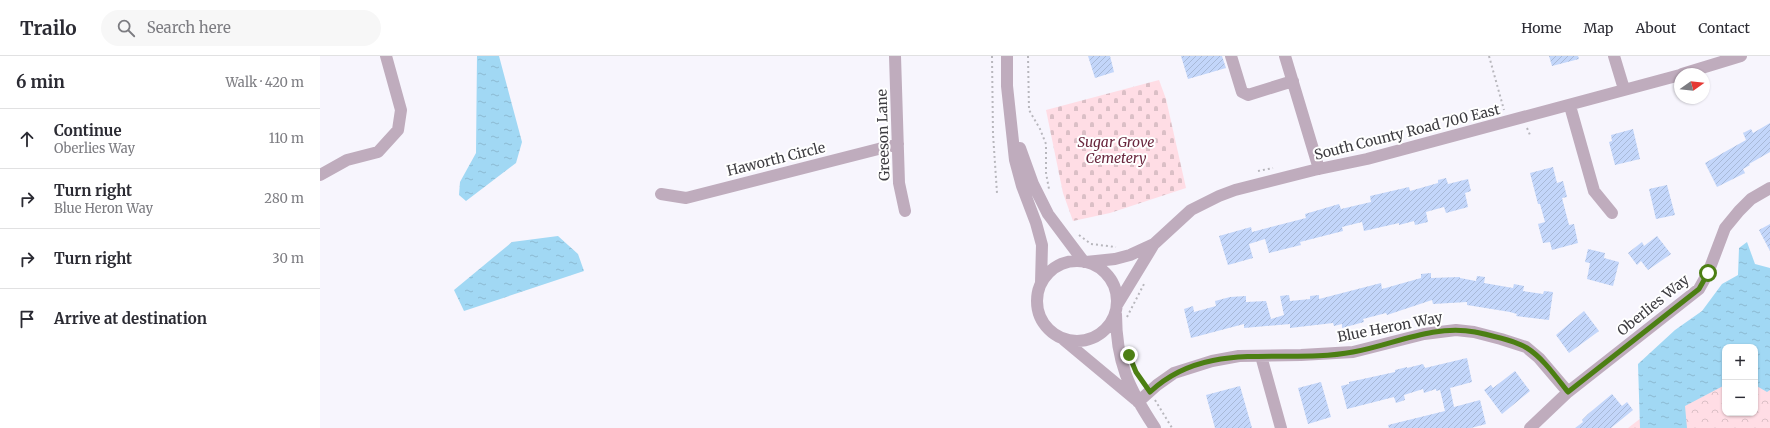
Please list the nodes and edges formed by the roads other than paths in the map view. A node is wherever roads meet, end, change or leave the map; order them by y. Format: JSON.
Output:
{"nodes":[{"id":1,"x":386,"y":56,"type":"edge"},
{"id":2,"x":895,"y":56,"type":"edge"},
{"id":3,"x":1007,"y":56,"type":"edge"},
{"id":4,"x":1231,"y":56,"type":"edge"},
{"id":5,"x":1286,"y":56,"type":"edge"},
{"id":6,"x":1614,"y":56,"type":"edge"},
{"id":7,"x":1741,"y":56,"type":"edge"},
{"id":8,"x":1701,"y":68,"type":"edge"},
{"id":9,"x":1674,"y":76,"type":"edge"},
{"id":10,"x":1293,"y":81,"type":"junction"},
{"id":11,"x":1624,"y":90,"type":"junction"},
{"id":12,"x":1570,"y":106,"type":"junction"},
{"id":13,"x":1010,"y":114,"type":"junction"},
{"id":14,"x":898,"y":144,"type":"junction"},
{"id":15,"x":1319,"y":169,"type":"junction"},
{"id":16,"x":320,"y":175,"type":"edge"},
{"id":17,"x":1770,"y":188,"type":"edge"},
{"id":18,"x":661,"y":194,"type":"dead end"},
{"id":19,"x":905,"y":212,"type":"dead end"},
{"id":20,"x":1612,"y":213,"type":"dead end"},
{"id":21,"x":1154,"y":244,"type":"junction"},
{"id":22,"x":1085,"y":262,"type":"junction"},
{"id":23,"x":1041,"y":283,"type":"junction"},
{"id":24,"x":1117,"y":308,"type":"junction"},
{"id":25,"x":1063,"y":339,"type":"junction"},
{"id":26,"x":1261,"y":356,"type":"junction"},
{"id":27,"x":1568,"y":392,"type":"junction"},
{"id":28,"x":1138,"y":402,"type":"junction"},
{"id":29,"x":1155,"y":428,"type":"edge"},
{"id":30,"x":1281,"y":428,"type":"edge"},
{"id":31,"x":1530,"y":428,"type":"edge"}],
"edges":[{"from":1,"to":16,"type":"street"},
{"from":2,"to":14,"type":"street","name":"Greeson Lane"},
{"from":3,"to":13,"type":"street"},
{"from":4,"to":10,"type":"street"},
{"from":5,"to":10,"type":"street"},
{"from":6,"to":11,"type":"street"},
{"from":7,"to":8,"type":"street","name":"South County Road 700 East"},
{"from":9,"to":11,"type":"street","name":"South County Road 700 East"},
{"from":10,"to":15,"type":"street"},
{"from":11,"to":12,"type":"street","name":"South County Road 700 East"},
{"from":12,"to":15,"type":"street","name":"South County Road 700 East"},
{"from":12,"to":20,"type":"street"},
{"from":13,"to":22,"type":"street"},
{"from":13,"to":23,"type":"street"},
{"from":14,"to":18,"type":"street","name":"Haworth Circle"},
{"from":14,"to":19,"type":"street","name":"Greeson Lane"},
{"from":15,"to":21,"type":"street","name":"South County Road 700 East"},
{"from":17,"to":27,"type":"street","name":"Oberlies Way"},
{"from":21,"to":22,"type":"street","name":"South County Road 700 East"},
{"from":21,"to":24,"type":"street","name":"South County Road 700 East"},
{"from":22,"to":23,"type":"street"},
{"from":22,"to":24,"type":"street"},
{"from":23,"to":25,"type":"street"},
{"from":24,"to":25,"type":"street"},
{"from":24,"to":28,"type":"street"},
{"from":25,"to":28,"type":"street"},
{"from":26,"to":27,"type":"street","name":"Blue Heron Way"},
{"from":26,"to":28,"type":"street","name":"Blue Heron Way"},
{"from":26,"to":30,"type":"street"},
{"from":27,"to":31,"type":"street","name":"Oberlies Way"},
{"from":28,"to":29,"type":"street"}]}
